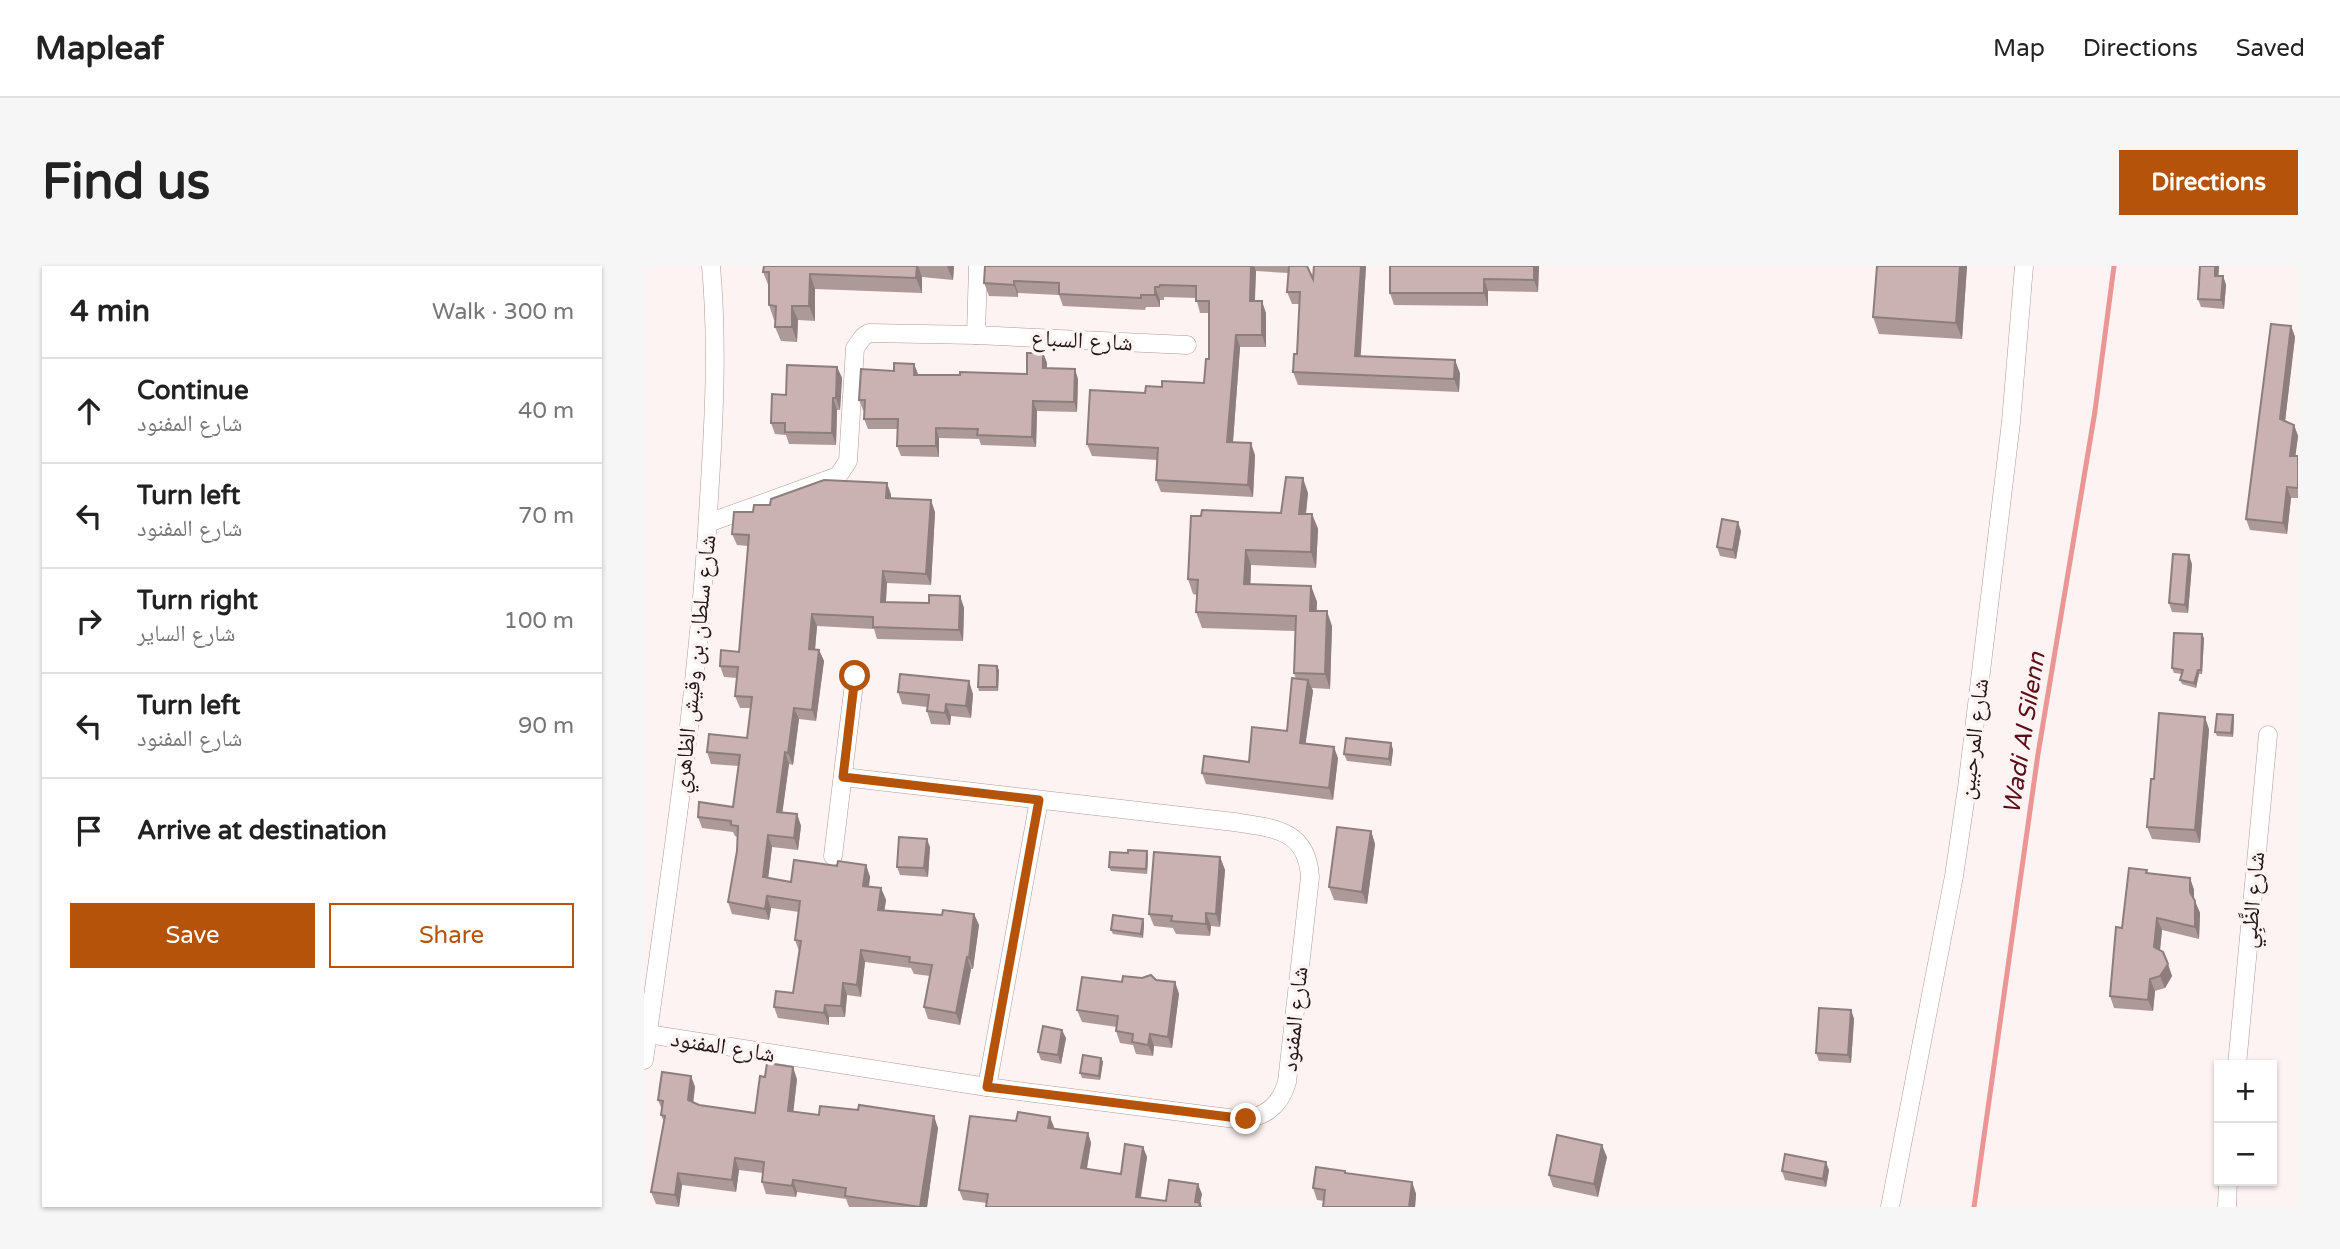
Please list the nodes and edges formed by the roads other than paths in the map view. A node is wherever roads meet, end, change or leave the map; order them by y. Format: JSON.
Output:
{"nodes":[{"id":1,"x":711,"y":266,"type":"edge"},
{"id":2,"x":978,"y":266,"type":"edge"},
{"id":3,"x":2024,"y":266,"type":"edge"},
{"id":4,"x":976,"y":335,"type":"junction"},
{"id":5,"x":1187,"y":345,"type":"dead end"},
{"id":6,"x":708,"y":523,"type":"junction"},
{"id":7,"x":855,"y":676,"type":"dead end"},
{"id":8,"x":2267,"y":735,"type":"dead end"},
{"id":9,"x":843,"y":777,"type":"junction"},
{"id":10,"x":1039,"y":800,"type":"junction"},
{"id":11,"x":834,"y":856,"type":"dead end"},
{"id":12,"x":648,"y":1034,"type":"junction"},
{"id":13,"x":644,"y":1060,"type":"edge"},
{"id":14,"x":2237,"y":1060,"type":"edge"},
{"id":15,"x":987,"y":1087,"type":"junction"},
{"id":16,"x":2228,"y":1186,"type":"edge"},
{"id":17,"x":1890,"y":1207,"type":"edge"},
{"id":18,"x":2227,"y":1207,"type":"edge"}],
"edges":[{"from":1,"to":6,"type":"street","name":"شارع سلطان بن وقيش الظاهري"},
{"from":2,"to":4,"type":"street"},
{"from":3,"to":17,"type":"street","name":"شارع المرحبين"},
{"from":4,"to":5,"type":"street","name":"شارع السباع"},
{"from":4,"to":6,"type":"street","name":"شارع السباع"},
{"from":6,"to":12,"type":"street","name":"شارع سلطان بن وقيش الظاهري"},
{"from":7,"to":9,"type":"street"},
{"from":8,"to":14,"type":"street","name":"شارع الظَّبِي"},
{"from":9,"to":10,"type":"street","name":"شارع المفنود"},
{"from":9,"to":11,"type":"street"},
{"from":10,"to":15,"type":"street"},
{"from":10,"to":15,"type":"street","name":"شارع المفنود"},
{"from":12,"to":13,"type":"street","name":"شارع سلطان بن وقيش الظاهري"},
{"from":12,"to":15,"type":"street","name":"شارع المفنود"},
{"from":16,"to":18,"type":"street"}]}
